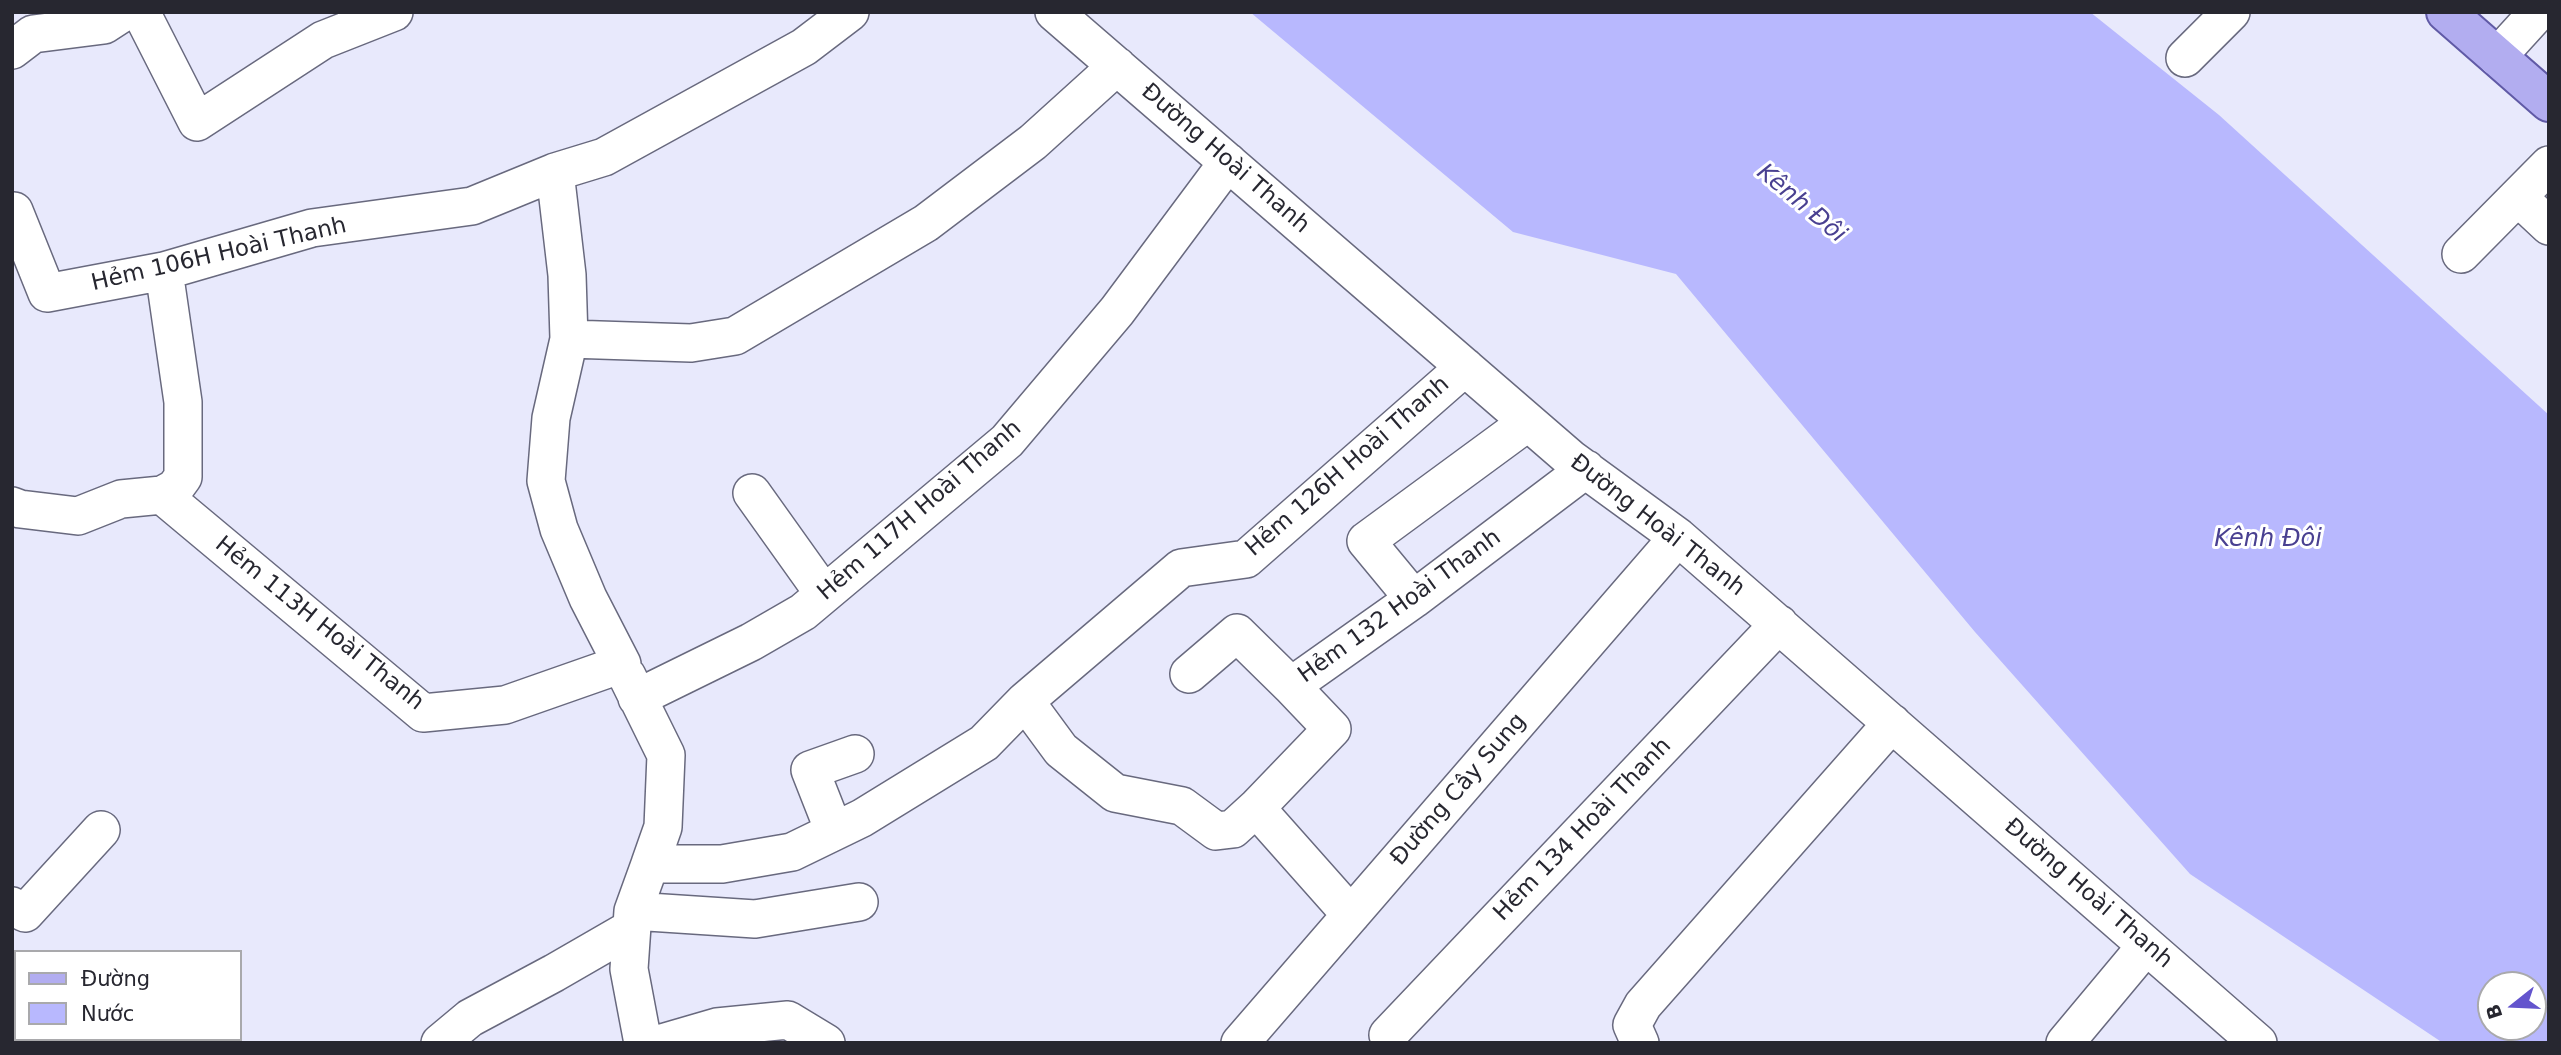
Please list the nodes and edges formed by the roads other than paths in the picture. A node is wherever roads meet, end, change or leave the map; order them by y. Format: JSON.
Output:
{"nodes":[{"id":1,"x":124,"y":12,"type":"edge"},
{"id":2,"x":141,"y":12,"type":"edge"},
{"id":3,"x":394,"y":12,"type":"edge"},
{"id":4,"x":850,"y":12,"type":"edge"},
{"id":5,"x":1054,"y":12,"type":"edge"},
{"id":6,"x":2231,"y":12,"type":"edge"},
{"id":7,"x":2446,"y":12,"type":"edge"},
{"id":8,"x":2539,"y":12,"type":"edge"},
{"id":9,"x":79,"y":20,"type":"edge"},
{"id":10,"x":12,"y":50,"type":"edge"},
{"id":11,"x":2497,"y":57,"type":"junction"},
{"id":12,"x":2185,"y":58,"type":"dead end"},
{"id":13,"x":1117,"y":66,"type":"junction"},
{"id":14,"x":2549,"y":102,"type":"edge"},
{"id":15,"x":1228,"y":162,"type":"junction"},
{"id":16,"x":2549,"y":166,"type":"edge"},
{"id":17,"x":555,"y":172,"type":"junction"},
{"id":18,"x":2518,"y":197,"type":"junction"},
{"id":19,"x":14,"y":211,"type":"edge"},
{"id":20,"x":2549,"y":226,"type":"edge"},
{"id":21,"x":2461,"y":254,"type":"dead end"},
{"id":22,"x":164,"y":271,"type":"junction"},
{"id":23,"x":569,"y":339,"type":"junction"},
{"id":24,"x":1465,"y":367,"type":"junction"},
{"id":25,"x":1528,"y":422,"type":"junction"},
{"id":26,"x":1586,"y":469,"type":"junction"},
{"id":27,"x":752,"y":493,"type":"dead end"},
{"id":28,"x":162,"y":495,"type":"junction"},
{"id":29,"x":12,"y":506,"type":"edge"},
{"id":30,"x":1678,"y":537,"type":"junction"},
{"id":31,"x":824,"y":594,"type":"junction"},
{"id":32,"x":1414,"y":599,"type":"junction"},
{"id":33,"x":1779,"y":624,"type":"junction"},
{"id":34,"x":622,"y":664,"type":"junction"},
{"id":35,"x":1189,"y":674,"type":"dead end"},
{"id":36,"x":1291,"y":686,"type":"junction"},
{"id":37,"x":637,"y":698,"type":"junction"},
{"id":38,"x":1025,"y":701,"type":"junction"},
{"id":39,"x":1892,"y":723,"type":"junction"},
{"id":40,"x":855,"y":754,"type":"dead end"},
{"id":41,"x":1256,"y":808,"type":"junction"},
{"id":42,"x":101,"y":830,"type":"dead end"},
{"id":43,"x":834,"y":831,"type":"junction"},
{"id":44,"x":650,"y":864,"type":"junction"},
{"id":45,"x":859,"y":902,"type":"dead end"},
{"id":46,"x":12,"y":906,"type":"edge"},
{"id":47,"x":1351,"y":915,"type":"junction"},
{"id":48,"x":632,"y":919,"type":"junction"},
{"id":49,"x":2146,"y":946,"type":"junction"},
{"id":50,"x":1388,"y":1035,"type":"dead end"},
{"id":51,"x":1245,"y":1042,"type":"edge"},
{"id":52,"x":440,"y":1043,"type":"edge"},
{"id":53,"x":643,"y":1043,"type":"edge"},
{"id":54,"x":662,"y":1043,"type":"edge"},
{"id":55,"x":826,"y":1043,"type":"edge"},
{"id":56,"x":1640,"y":1043,"type":"edge"},
{"id":57,"x":2065,"y":1043,"type":"edge"},
{"id":58,"x":2258,"y":1043,"type":"edge"}],
"edges":[{"from":1,"to":9,"type":"street"},
{"from":2,"to":3,"type":"street"},
{"from":4,"to":17,"type":"street","name":"Hẻm 106H Hoài Thanh"},
{"from":5,"to":13,"type":"street","name":"Đường Hoài Thanh"},
{"from":6,"to":12,"type":"street"},
{"from":7,"to":11,"type":"main road"},
{"from":8,"to":11,"type":"street"},
{"from":9,"to":10,"type":"street"},
{"from":11,"to":14,"type":"main road"},
{"from":13,"to":15,"type":"street","name":"Đường Hoài Thanh"},
{"from":13,"to":23,"type":"street"},
{"from":15,"to":24,"type":"street","name":"Đường Hoài Thanh"},
{"from":15,"to":31,"type":"street","name":"Hẻm 117H Hoài Thanh"},
{"from":16,"to":18,"type":"street"},
{"from":17,"to":22,"type":"street","name":"Hẻm 106H Hoài Thanh"},
{"from":17,"to":23,"type":"street"},
{"from":18,"to":20,"type":"street"},
{"from":18,"to":21,"type":"street"},
{"from":19,"to":22,"type":"street","name":"Hẻm 106H Hoài Thanh"},
{"from":22,"to":28,"type":"street"},
{"from":23,"to":34,"type":"street"},
{"from":24,"to":25,"type":"street","name":"Đường Hoài Thanh"},
{"from":24,"to":38,"type":"street","name":"Hẻm 126H Hoài Thanh"},
{"from":25,"to":26,"type":"street","name":"Đường Hoài Thanh"},
{"from":25,"to":32,"type":"street"},
{"from":26,"to":30,"type":"street","name":"Đường Hoài Thanh"},
{"from":26,"to":32,"type":"street","name":"Hẻm 132 Hoài Thanh"},
{"from":27,"to":31,"type":"street"},
{"from":28,"to":29,"type":"street"},
{"from":28,"to":34,"type":"street","name":"Hẻm 113H Hoài Thanh"},
{"from":30,"to":33,"type":"street","name":"Đường Hoài Thanh"},
{"from":30,"to":47,"type":"street","name":"Đường Cây Sung"},
{"from":31,"to":37,"type":"street","name":"Hẻm 117H Hoài Thanh"},
{"from":32,"to":36,"type":"street","name":"Hẻm 132 Hoài Thanh"},
{"from":33,"to":39,"type":"street","name":"Đường Hoài Thanh"},
{"from":33,"to":50,"type":"street","name":"Hẻm 134 Hoài Thanh"},
{"from":34,"to":37,"type":"street"},
{"from":35,"to":36,"type":"street"},
{"from":36,"to":41,"type":"street","name":"Hẻm 132 Hoài Thanh"},
{"from":37,"to":44,"type":"street"},
{"from":38,"to":41,"type":"street","name":"Hẻm 132 Hoài Thanh"},
{"from":38,"to":43,"type":"street"},
{"from":39,"to":49,"type":"street","name":"Đường Hoài Thanh"},
{"from":39,"to":56,"type":"street"},
{"from":40,"to":43,"type":"street"},
{"from":41,"to":47,"type":"street"},
{"from":42,"to":46,"type":"street"},
{"from":43,"to":44,"type":"street"},
{"from":44,"to":48,"type":"street"},
{"from":45,"to":48,"type":"street"},
{"from":47,"to":51,"type":"street","name":"Đường Cây Sung"},
{"from":48,"to":52,"type":"street"},
{"from":48,"to":53,"type":"street"},
{"from":49,"to":57,"type":"street"},
{"from":49,"to":58,"type":"street","name":"Đường Hoài Thanh"},
{"from":54,"to":55,"type":"street"}]}
